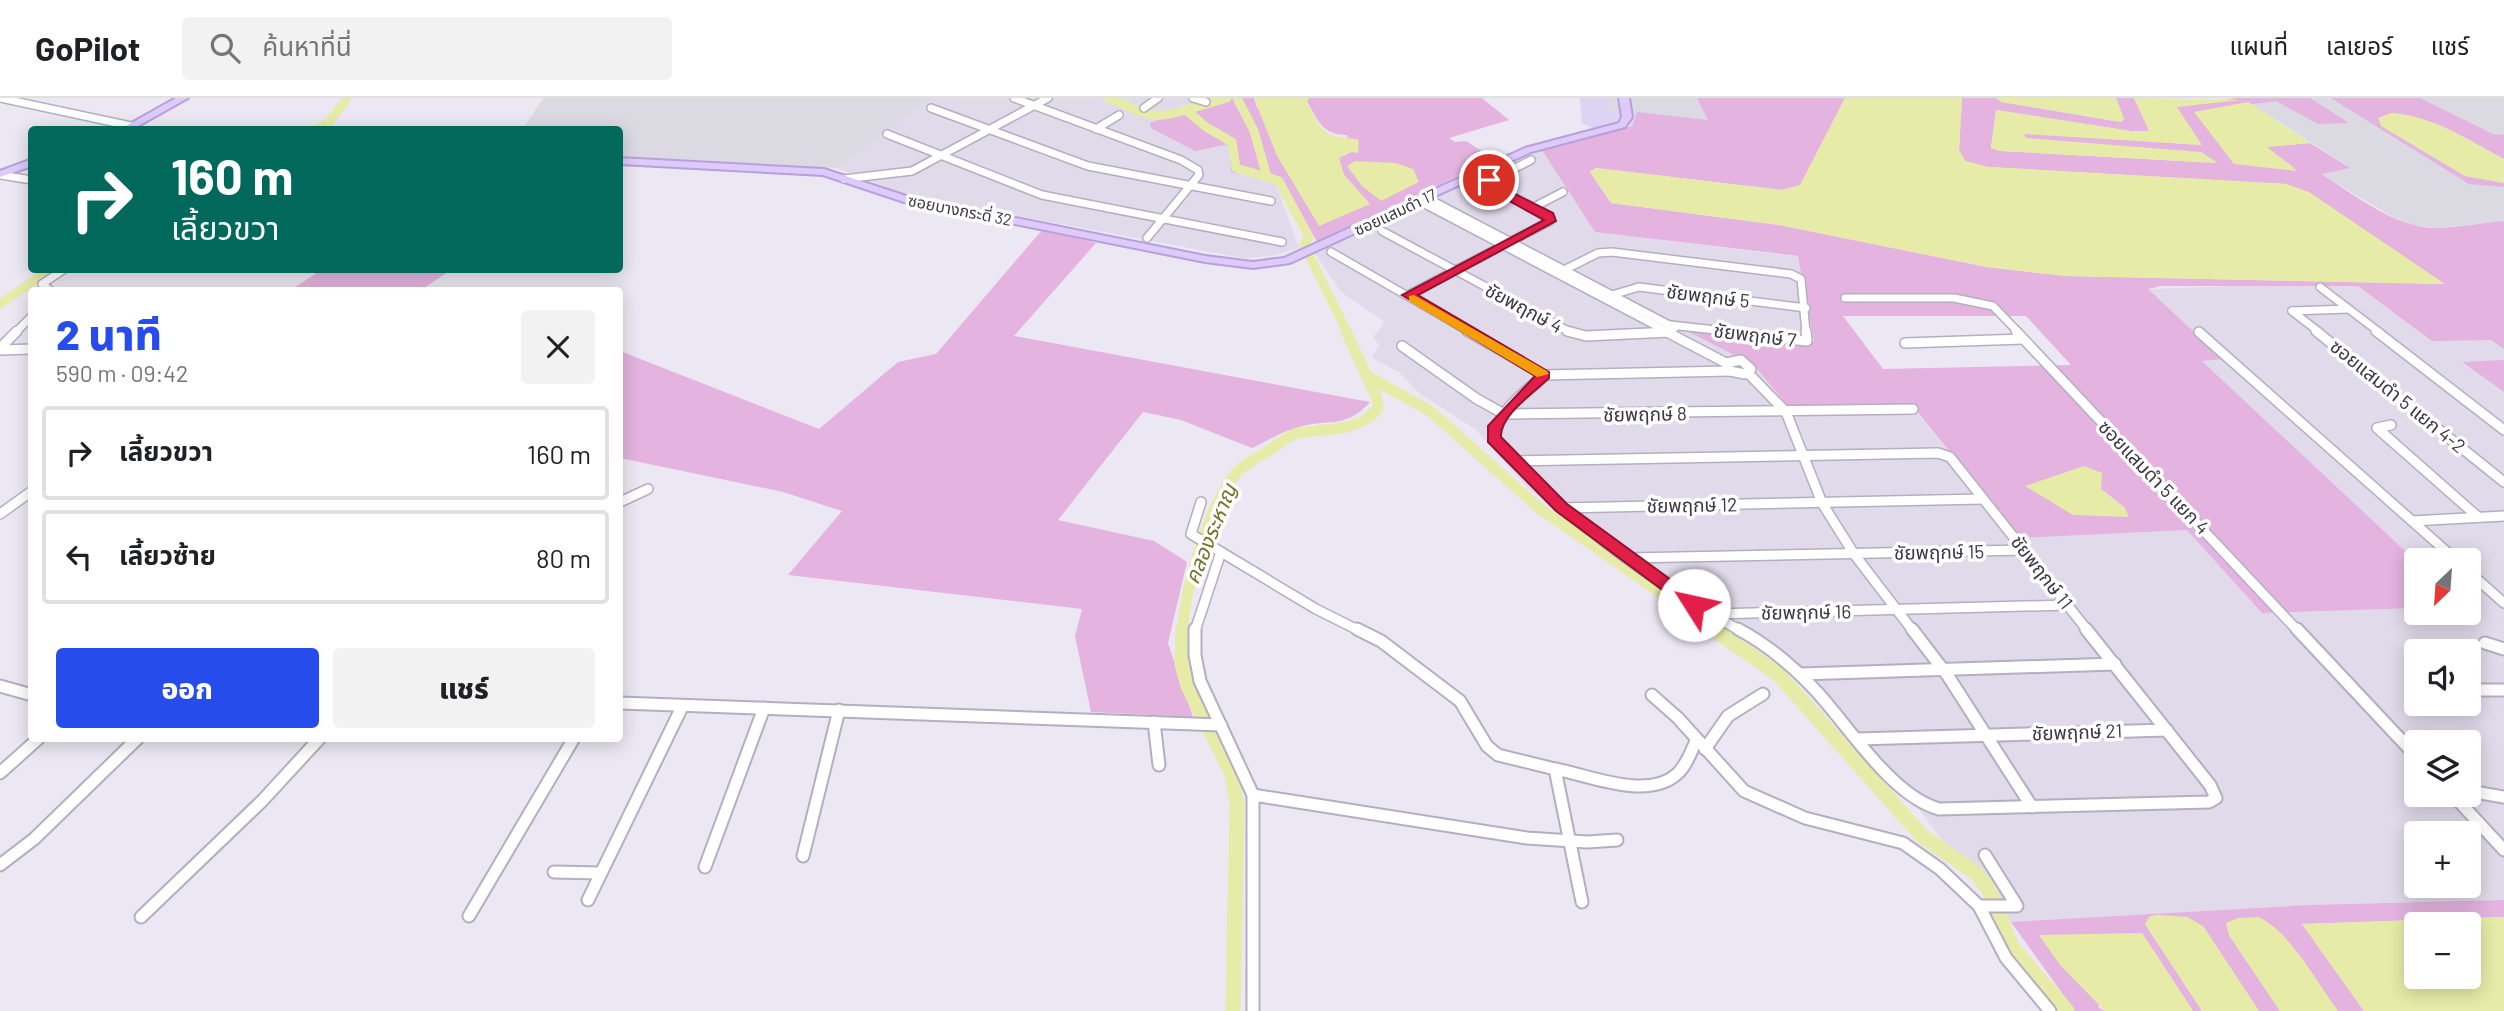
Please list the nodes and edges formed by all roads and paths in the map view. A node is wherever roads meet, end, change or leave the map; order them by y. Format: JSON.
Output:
{"nodes":[{"id":1,"x":0,"y":98,"type":"edge"},
{"id":2,"x":183,"y":98,"type":"edge"},
{"id":3,"x":1014,"y":98,"type":"edge"},
{"id":4,"x":1048,"y":98,"type":"edge"},
{"id":5,"x":1158,"y":98,"type":"edge"},
{"id":6,"x":1193,"y":98,"type":"edge"},
{"id":7,"x":1625,"y":98,"type":"edge"},
{"id":8,"x":1206,"y":102,"type":"dead end"},
{"id":9,"x":1034,"y":106,"type":"junction"},
{"id":10,"x":931,"y":108,"type":"dead end"},
{"id":11,"x":1144,"y":108,"type":"dead end"},
{"id":12,"x":1119,"y":115,"type":"dead end"},
{"id":13,"x":119,"y":126,"type":"edge"},
{"id":14,"x":131,"y":126,"type":"edge"},
{"id":15,"x":1096,"y":129,"type":"junction"},
{"id":16,"x":990,"y":130,"type":"junction"},
{"id":17,"x":887,"y":134,"type":"dead end"},
{"id":18,"x":940,"y":156,"type":"junction"},
{"id":19,"x":623,"y":160,"type":"edge"},
{"id":20,"x":1531,"y":160,"type":"dead end"},
{"id":21,"x":28,"y":165,"type":"edge"},
{"id":22,"x":0,"y":174,"type":"edge"},
{"id":23,"x":28,"y":179,"type":"edge"},
{"id":24,"x":844,"y":179,"type":"junction"},
{"id":25,"x":1191,"y":186,"type":"junction"},
{"id":26,"x":1563,"y":192,"type":"dead end"},
{"id":27,"x":1423,"y":200,"type":"junction"},
{"id":28,"x":1270,"y":201,"type":"dead end"},
{"id":29,"x":1534,"y":207,"type":"junction"},
{"id":30,"x":1164,"y":219,"type":"junction"},
{"id":31,"x":1382,"y":230,"type":"dead end"},
{"id":32,"x":1147,"y":238,"type":"dead end"},
{"id":33,"x":1282,"y":242,"type":"dead end"},
{"id":34,"x":1509,"y":245,"type":"junction"},
{"id":35,"x":1326,"y":249,"type":"junction"},
{"id":36,"x":1300,"y":256,"type":"joint"},
{"id":37,"x":1536,"y":259,"type":"junction"},
{"id":38,"x":1564,"y":270,"type":"junction"},
{"id":39,"x":1457,"y":271,"type":"junction"},
{"id":40,"x":58,"y":273,"type":"edge"},
{"id":41,"x":1585,"y":285,"type":"junction"},
{"id":42,"x":46,"y":287,"type":"edge"},
{"id":43,"x":2320,"y":287,"type":"dead end"},
{"id":44,"x":1408,"y":295,"type":"junction"},
{"id":45,"x":1612,"y":295,"type":"junction"},
{"id":46,"x":1845,"y":298,"type":"dead end"},
{"id":47,"x":1806,"y":308,"type":"junction"},
{"id":48,"x":2348,"y":309,"type":"junction"},
{"id":49,"x":28,"y":320,"type":"edge"},
{"id":50,"x":1672,"y":329,"type":"junction"},
{"id":51,"x":2199,"y":332,"type":"dead end"},
{"id":52,"x":2023,"y":339,"type":"junction"},
{"id":53,"x":1905,"y":343,"type":"dead end"},
{"id":54,"x":1402,"y":346,"type":"dead end"},
{"id":55,"x":0,"y":349,"type":"edge"},
{"id":56,"x":28,"y":349,"type":"edge"},
{"id":57,"x":1729,"y":364,"type":"junction"},
{"id":58,"x":1748,"y":373,"type":"junction"},
{"id":59,"x":1544,"y":375,"type":"junction"},
{"id":60,"x":1913,"y":409,"type":"dead end"},
{"id":61,"x":1786,"y":412,"type":"junction"},
{"id":62,"x":1504,"y":414,"type":"junction"},
{"id":63,"x":2391,"y":425,"type":"dead end"},
{"id":64,"x":2504,"y":430,"type":"edge"},
{"id":65,"x":1802,"y":456,"type":"junction"},
{"id":66,"x":1514,"y":461,"type":"junction"},
{"id":67,"x":2504,"y":482,"type":"edge"},
{"id":68,"x":648,"y":489,"type":"dead end"},
{"id":69,"x":28,"y":494,"type":"edge"},
{"id":70,"x":1983,"y":499,"type":"junction"},
{"id":71,"x":623,"y":501,"type":"edge"},
{"id":72,"x":1201,"y":502,"type":"dead end"},
{"id":73,"x":1822,"y":503,"type":"junction"},
{"id":74,"x":1561,"y":508,"type":"junction"},
{"id":75,"x":0,"y":514,"type":"edge"},
{"id":76,"x":2504,"y":516,"type":"edge"},
{"id":77,"x":2478,"y":517,"type":"junction"},
{"id":78,"x":2412,"y":521,"type":"junction"},
{"id":79,"x":2442,"y":548,"type":"edge"},
{"id":80,"x":1218,"y":549,"type":"junction"},
{"id":81,"x":2024,"y":550,"type":"junction"},
{"id":82,"x":1854,"y":554,"type":"junction"},
{"id":83,"x":1628,"y":558,"type":"junction"},
{"id":84,"x":2482,"y":584,"type":"edge"},
{"id":85,"x":2504,"y":603,"type":"edge"},
{"id":86,"x":2068,"y":605,"type":"junction"},
{"id":87,"x":1899,"y":609,"type":"junction"},
{"id":88,"x":1712,"y":614,"type":"junction"},
{"id":89,"x":2485,"y":643,"type":"dead end"},
{"id":90,"x":2504,"y":649,"type":"edge"},
{"id":91,"x":2115,"y":664,"type":"junction"},
{"id":92,"x":1943,"y":669,"type":"junction"},
{"id":93,"x":1801,"y":674,"type":"junction"},
{"id":94,"x":0,"y":686,"type":"edge"},
{"id":95,"x":2481,"y":690,"type":"dead end"},
{"id":96,"x":2504,"y":690,"type":"edge"},
{"id":97,"x":28,"y":694,"type":"edge"},
{"id":98,"x":1762,"y":694,"type":"dead end"},
{"id":99,"x":1652,"y":695,"type":"dead end"},
{"id":100,"x":623,"y":703,"type":"edge"},
{"id":101,"x":682,"y":707,"type":"junction"},
{"id":102,"x":764,"y":708,"type":"junction"},
{"id":103,"x":839,"y":710,"type":"junction"},
{"id":104,"x":1154,"y":722,"type":"junction"},
{"id":105,"x":1218,"y":725,"type":"junction"},
{"id":106,"x":2167,"y":730,"type":"junction"},
{"id":107,"x":1988,"y":735,"type":"junction"},
{"id":108,"x":1858,"y":739,"type":"junction"},
{"id":109,"x":35,"y":742,"type":"edge"},
{"id":110,"x":134,"y":742,"type":"edge"},
{"id":111,"x":316,"y":742,"type":"edge"},
{"id":112,"x":572,"y":742,"type":"edge"},
{"id":113,"x":2404,"y":743,"type":"edge"},
{"id":114,"x":1700,"y":745,"type":"junction"},
{"id":115,"x":1159,"y":765,"type":"dead end"},
{"id":116,"x":1555,"y":769,"type":"junction"},
{"id":117,"x":0,"y":773,"type":"edge"},
{"id":118,"x":2481,"y":793,"type":"edge"},
{"id":119,"x":1253,"y":795,"type":"junction"},
{"id":120,"x":2504,"y":797,"type":"edge"},
{"id":121,"x":2032,"y":807,"type":"junction"},
{"id":122,"x":2464,"y":807,"type":"edge"},
{"id":123,"x":1616,"y":840,"type":"dead end"},
{"id":124,"x":1568,"y":841,"type":"junction"},
{"id":125,"x":2504,"y":850,"type":"edge"},
{"id":126,"x":1985,"y":855,"type":"dead end"},
{"id":127,"x":803,"y":856,"type":"dead end"},
{"id":128,"x":0,"y":865,"type":"edge"},
{"id":129,"x":705,"y":867,"type":"dead end"},
{"id":130,"x":554,"y":872,"type":"dead end"},
{"id":131,"x":600,"y":873,"type":"junction"},
{"id":132,"x":588,"y":900,"type":"dead end"},
{"id":133,"x":1582,"y":902,"type":"dead end"},
{"id":134,"x":1979,"y":906,"type":"junction"},
{"id":135,"x":141,"y":916,"type":"dead end"},
{"id":136,"x":469,"y":916,"type":"dead end"},
{"id":137,"x":1253,"y":1011,"type":"edge"},
{"id":138,"x":2049,"y":1011,"type":"edge"}],
"edges":[{"from":1,"to":13,"type":"street"},
{"from":2,"to":14,"type":"street"},
{"from":3,"to":9,"type":"street"},
{"from":4,"to":9,"type":"street"},
{"from":5,"to":11,"type":"street"},
{"from":6,"to":8,"type":"street"},
{"from":7,"to":27,"type":"street","name":"ซอยแสมดำ 17"},
{"from":9,"to":15,"type":"street"},
{"from":9,"to":16,"type":"street"},
{"from":10,"to":16,"type":"street"},
{"from":12,"to":15,"type":"street"},
{"from":15,"to":25,"type":"street"},
{"from":16,"to":18,"type":"street"},
{"from":16,"to":25,"type":"street"},
{"from":17,"to":18,"type":"street"},
{"from":18,"to":24,"type":"street"},
{"from":18,"to":30,"type":"street"},
{"from":19,"to":24,"type":"street","name":"ซอยบางกระดี่ 32"},
{"from":20,"to":29,"type":"street"},
{"from":21,"to":22,"type":"street"},
{"from":22,"to":23,"type":"street"},
{"from":24,"to":36,"type":"street","name":"ซอยบางกระดี่ 32"},
{"from":25,"to":28,"type":"street"},
{"from":25,"to":30,"type":"street"},
{"from":26,"to":29,"type":"street"},
{"from":27,"to":34,"type":"street"},
{"from":27,"to":35,"type":"street","name":"ซอยแสมดำ 17"},
{"from":29,"to":34,"type":"street"},
{"from":30,"to":32,"type":"street"},
{"from":30,"to":33,"type":"street"},
{"from":31,"to":39,"type":"street","name":"ชัยพฤกษ์ 4"},
{"from":34,"to":37,"type":"street"},
{"from":34,"to":39,"type":"street"},
{"from":35,"to":36,"type":"street","name":"ซอยแสมดำ 17"},
{"from":35,"to":44,"type":"street"},
{"from":37,"to":38,"type":"street"},
{"from":37,"to":41,"type":"street"},
{"from":38,"to":41,"type":"street"},
{"from":38,"to":47,"type":"street"},
{"from":39,"to":44,"type":"street"},
{"from":39,"to":50,"type":"street","name":"ชัยพฤกษ์ 4"},
{"from":40,"to":42,"type":"street"},
{"from":41,"to":45,"type":"street"},
{"from":41,"to":50,"type":"street"},
{"from":43,"to":48,"type":"street"},
{"from":44,"to":59,"type":"street"},
{"from":45,"to":47,"type":"street","name":"ชัยพฤกษ์ 5"},
{"from":45,"to":50,"type":"street"},
{"from":46,"to":52,"type":"street","name":"ซอยแสมดำ 5 แยก 4"},
{"from":47,"to":50,"type":"street","name":"ชัยพฤกษ์ 7"},
{"from":48,"to":64,"type":"street"},
{"from":48,"to":67,"type":"street","name":"ซอยแสมดำ 5 แยก 4-2"},
{"from":49,"to":55,"type":"street"},
{"from":50,"to":57,"type":"street"},
{"from":51,"to":78,"type":"street"},
{"from":52,"to":53,"type":"street"},
{"from":52,"to":113,"type":"street","name":"ซอยแสมดำ 5 แยก 4"},
{"from":54,"to":62,"type":"street"},
{"from":55,"to":56,"type":"street"},
{"from":57,"to":58,"type":"street"},
{"from":57,"to":58,"type":"street"},
{"from":57,"to":59,"type":"street"},
{"from":58,"to":61,"type":"street"},
{"from":59,"to":62,"type":"street"},
{"from":60,"to":61,"type":"street","name":"ชัยพฤกษ์ 8"},
{"from":61,"to":62,"type":"street","name":"ชัยพฤกษ์ 8"},
{"from":61,"to":65,"type":"street"},
{"from":62,"to":66,"type":"street"},
{"from":63,"to":77,"type":"street"},
{"from":65,"to":66,"type":"street","name":"ชัยพฤกษ์ 11"},
{"from":65,"to":70,"type":"street","name":"ชัยพฤกษ์ 11"},
{"from":65,"to":73,"type":"street"},
{"from":66,"to":74,"type":"street"},
{"from":68,"to":71,"type":"street"},
{"from":69,"to":75,"type":"street"},
{"from":70,"to":73,"type":"street","name":"ชัยพฤกษ์ 12"},
{"from":70,"to":81,"type":"street","name":"ชัยพฤกษ์ 11"},
{"from":72,"to":80,"type":"street"},
{"from":73,"to":74,"type":"street","name":"ชัยพฤกษ์ 12"},
{"from":73,"to":82,"type":"street"},
{"from":74,"to":83,"type":"street"},
{"from":76,"to":77,"type":"street"},
{"from":77,"to":78,"type":"street"},
{"from":78,"to":79,"type":"street"},
{"from":80,"to":105,"type":"street"},
{"from":80,"to":116,"type":"street"},
{"from":81,"to":82,"type":"street","name":"ชัยพฤกษ์ 15"},
{"from":81,"to":86,"type":"street","name":"ชัยพฤกษ์ 11"},
{"from":82,"to":83,"type":"street","name":"ชัยพฤกษ์ 15"},
{"from":82,"to":87,"type":"street"},
{"from":83,"to":88,"type":"street"},
{"from":84,"to":85,"type":"street"},
{"from":86,"to":87,"type":"street","name":"ชัยพฤกษ์ 16"},
{"from":86,"to":91,"type":"street","name":"ชัยพฤกษ์ 11"},
{"from":87,"to":88,"type":"street","name":"ชัยพฤกษ์ 16"},
{"from":87,"to":92,"type":"street"},
{"from":88,"to":93,"type":"street"},
{"from":89,"to":90,"type":"street"},
{"from":91,"to":92,"type":"street"},
{"from":91,"to":106,"type":"street","name":"ชัยพฤกษ์ 11"},
{"from":92,"to":93,"type":"street"},
{"from":92,"to":107,"type":"street"},
{"from":93,"to":108,"type":"street"},
{"from":94,"to":97,"type":"street"},
{"from":95,"to":96,"type":"street"},
{"from":98,"to":114,"type":"street"},
{"from":99,"to":114,"type":"street"},
{"from":100,"to":101,"type":"street"},
{"from":101,"to":102,"type":"street"},
{"from":101,"to":131,"type":"street"},
{"from":102,"to":103,"type":"street"},
{"from":102,"to":129,"type":"street"},
{"from":103,"to":104,"type":"street"},
{"from":103,"to":127,"type":"street"},
{"from":104,"to":105,"type":"street"},
{"from":104,"to":115,"type":"street"},
{"from":105,"to":119,"type":"street"},
{"from":106,"to":107,"type":"street","name":"ชัยพฤกษ์ 21"},
{"from":106,"to":121,"type":"street","name":"ชัยพฤกษ์ 11"},
{"from":107,"to":108,"type":"street","name":"ชัยพฤกษ์ 21"},
{"from":107,"to":121,"type":"street"},
{"from":108,"to":121,"type":"street"},
{"from":109,"to":117,"type":"street"},
{"from":110,"to":128,"type":"street"},
{"from":111,"to":135,"type":"street"},
{"from":112,"to":136,"type":"street"},
{"from":114,"to":116,"type":"street"},
{"from":114,"to":134,"type":"street"},
{"from":116,"to":124,"type":"street"},
{"from":118,"to":120,"type":"street"},
{"from":119,"to":124,"type":"street"},
{"from":119,"to":137,"type":"street"},
{"from":122,"to":125,"type":"street"},
{"from":123,"to":124,"type":"street"},
{"from":124,"to":133,"type":"street"},
{"from":126,"to":134,"type":"street"},
{"from":130,"to":131,"type":"street"},
{"from":131,"to":132,"type":"street"},
{"from":134,"to":138,"type":"street"}]}
